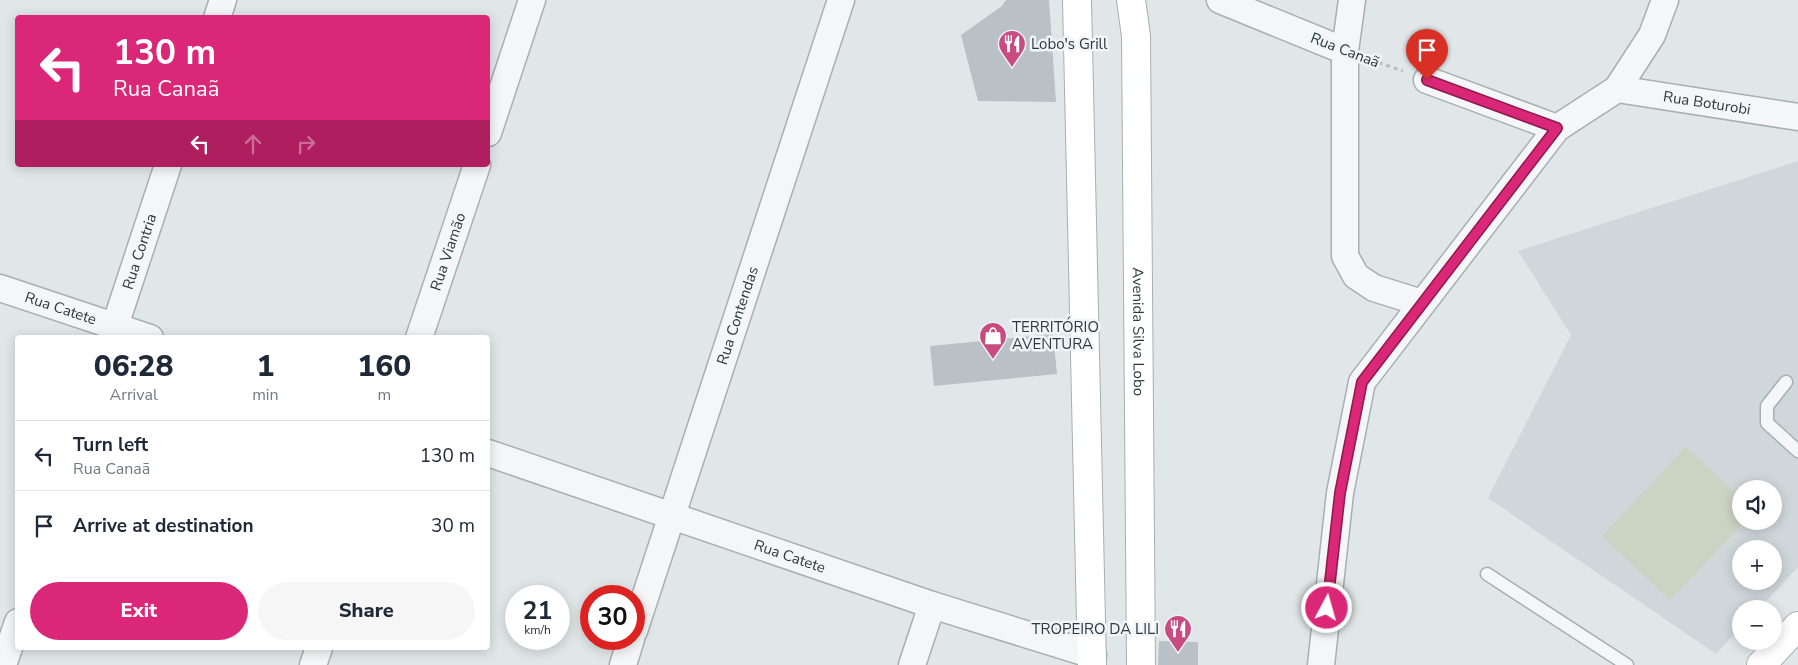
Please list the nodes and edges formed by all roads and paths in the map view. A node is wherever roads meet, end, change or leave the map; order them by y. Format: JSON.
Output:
{"nodes":[{"id":1,"x":223,"y":0,"type":"edge"},
{"id":2,"x":532,"y":0,"type":"edge"},
{"id":3,"x":841,"y":0,"type":"edge"},
{"id":4,"x":1076,"y":0,"type":"edge"},
{"id":5,"x":1131,"y":0,"type":"edge"},
{"id":6,"x":1220,"y":0,"type":"edge"},
{"id":7,"x":1352,"y":0,"type":"edge"},
{"id":8,"x":1665,"y":0,"type":"edge"},
{"id":9,"x":218,"y":15,"type":"edge"},
{"id":10,"x":1346,"y":51,"type":"junction"},
{"id":11,"x":1427,"y":80,"type":"joint"},
{"id":12,"x":1617,"y":89,"type":"junction"},
{"id":13,"x":1798,"y":117,"type":"edge"},
{"id":14,"x":490,"y":127,"type":"edge"},
{"id":15,"x":1557,"y":128,"type":"junction"},
{"id":16,"x":167,"y":167,"type":"edge"},
{"id":17,"x":476,"y":167,"type":"edge"},
{"id":18,"x":0,"y":288,"type":"edge"},
{"id":19,"x":1422,"y":303,"type":"junction"},
{"id":20,"x":112,"y":331,"type":"edge"},
{"id":21,"x":134,"y":335,"type":"edge"},
{"id":22,"x":419,"y":335,"type":"edge"},
{"id":23,"x":1786,"y":382,"type":"dead end"},
{"id":24,"x":1798,"y":450,"type":"edge"},
{"id":25,"x":490,"y":454,"type":"edge"},
{"id":26,"x":671,"y":516,"type":"junction"},
{"id":27,"x":1488,"y":574,"type":"dead end"},
{"id":28,"x":645,"y":596,"type":"edge"},
{"id":29,"x":932,"y":605,"type":"junction"},
{"id":30,"x":1798,"y":626,"type":"edge"},
{"id":31,"x":15,"y":631,"type":"edge"},
{"id":32,"x":318,"y":650,"type":"edge"},
{"id":33,"x":628,"y":650,"type":"edge"},
{"id":34,"x":1092,"y":660,"type":"edge"},
{"id":35,"x":3,"y":665,"type":"edge"},
{"id":36,"x":313,"y":665,"type":"edge"},
{"id":37,"x":623,"y":665,"type":"edge"},
{"id":38,"x":912,"y":665,"type":"edge"},
{"id":39,"x":1141,"y":665,"type":"edge"},
{"id":40,"x":1321,"y":665,"type":"edge"},
{"id":41,"x":1627,"y":665,"type":"edge"},
{"id":42,"x":1761,"y":665,"type":"edge"}],
"edges":[{"from":1,"to":9,"type":"street"},
{"from":2,"to":14,"type":"street"},
{"from":3,"to":26,"type":"street","name":"Rua Contendas"},
{"from":4,"to":34,"type":"street"},
{"from":5,"to":39,"type":"street","name":"Avenida Silva Lobo"},
{"from":6,"to":10,"type":"street","name":"Rua Canaã"},
{"from":7,"to":10,"type":"street"},
{"from":8,"to":12,"type":"street"},
{"from":10,"to":11,"type":"path","name":"Rua Canaã"},
{"from":10,"to":19,"type":"street"},
{"from":11,"to":15,"type":"street"},
{"from":12,"to":13,"type":"street","name":"Rua Boturobi"},
{"from":12,"to":15,"type":"street"},
{"from":15,"to":19,"type":"street"},
{"from":16,"to":20,"type":"street","name":"Rua Contria"},
{"from":17,"to":22,"type":"street","name":"Rua Viamão"},
{"from":18,"to":20,"type":"street","name":"Rua Catete"},
{"from":19,"to":40,"type":"street"},
{"from":20,"to":21,"type":"street","name":"Rua Catete"},
{"from":23,"to":24,"type":"lane"},
{"from":25,"to":26,"type":"street","name":"Rua Catete"},
{"from":26,"to":28,"type":"street","name":"Rua Contendas"},
{"from":26,"to":29,"type":"street","name":"Rua Catete"},
{"from":27,"to":41,"type":"lane"},
{"from":29,"to":34,"type":"street","name":"Rua Catete"},
{"from":29,"to":38,"type":"street"},
{"from":30,"to":42,"type":"street"},
{"from":31,"to":35,"type":"street"},
{"from":32,"to":36,"type":"street"},
{"from":33,"to":37,"type":"street"}]}
